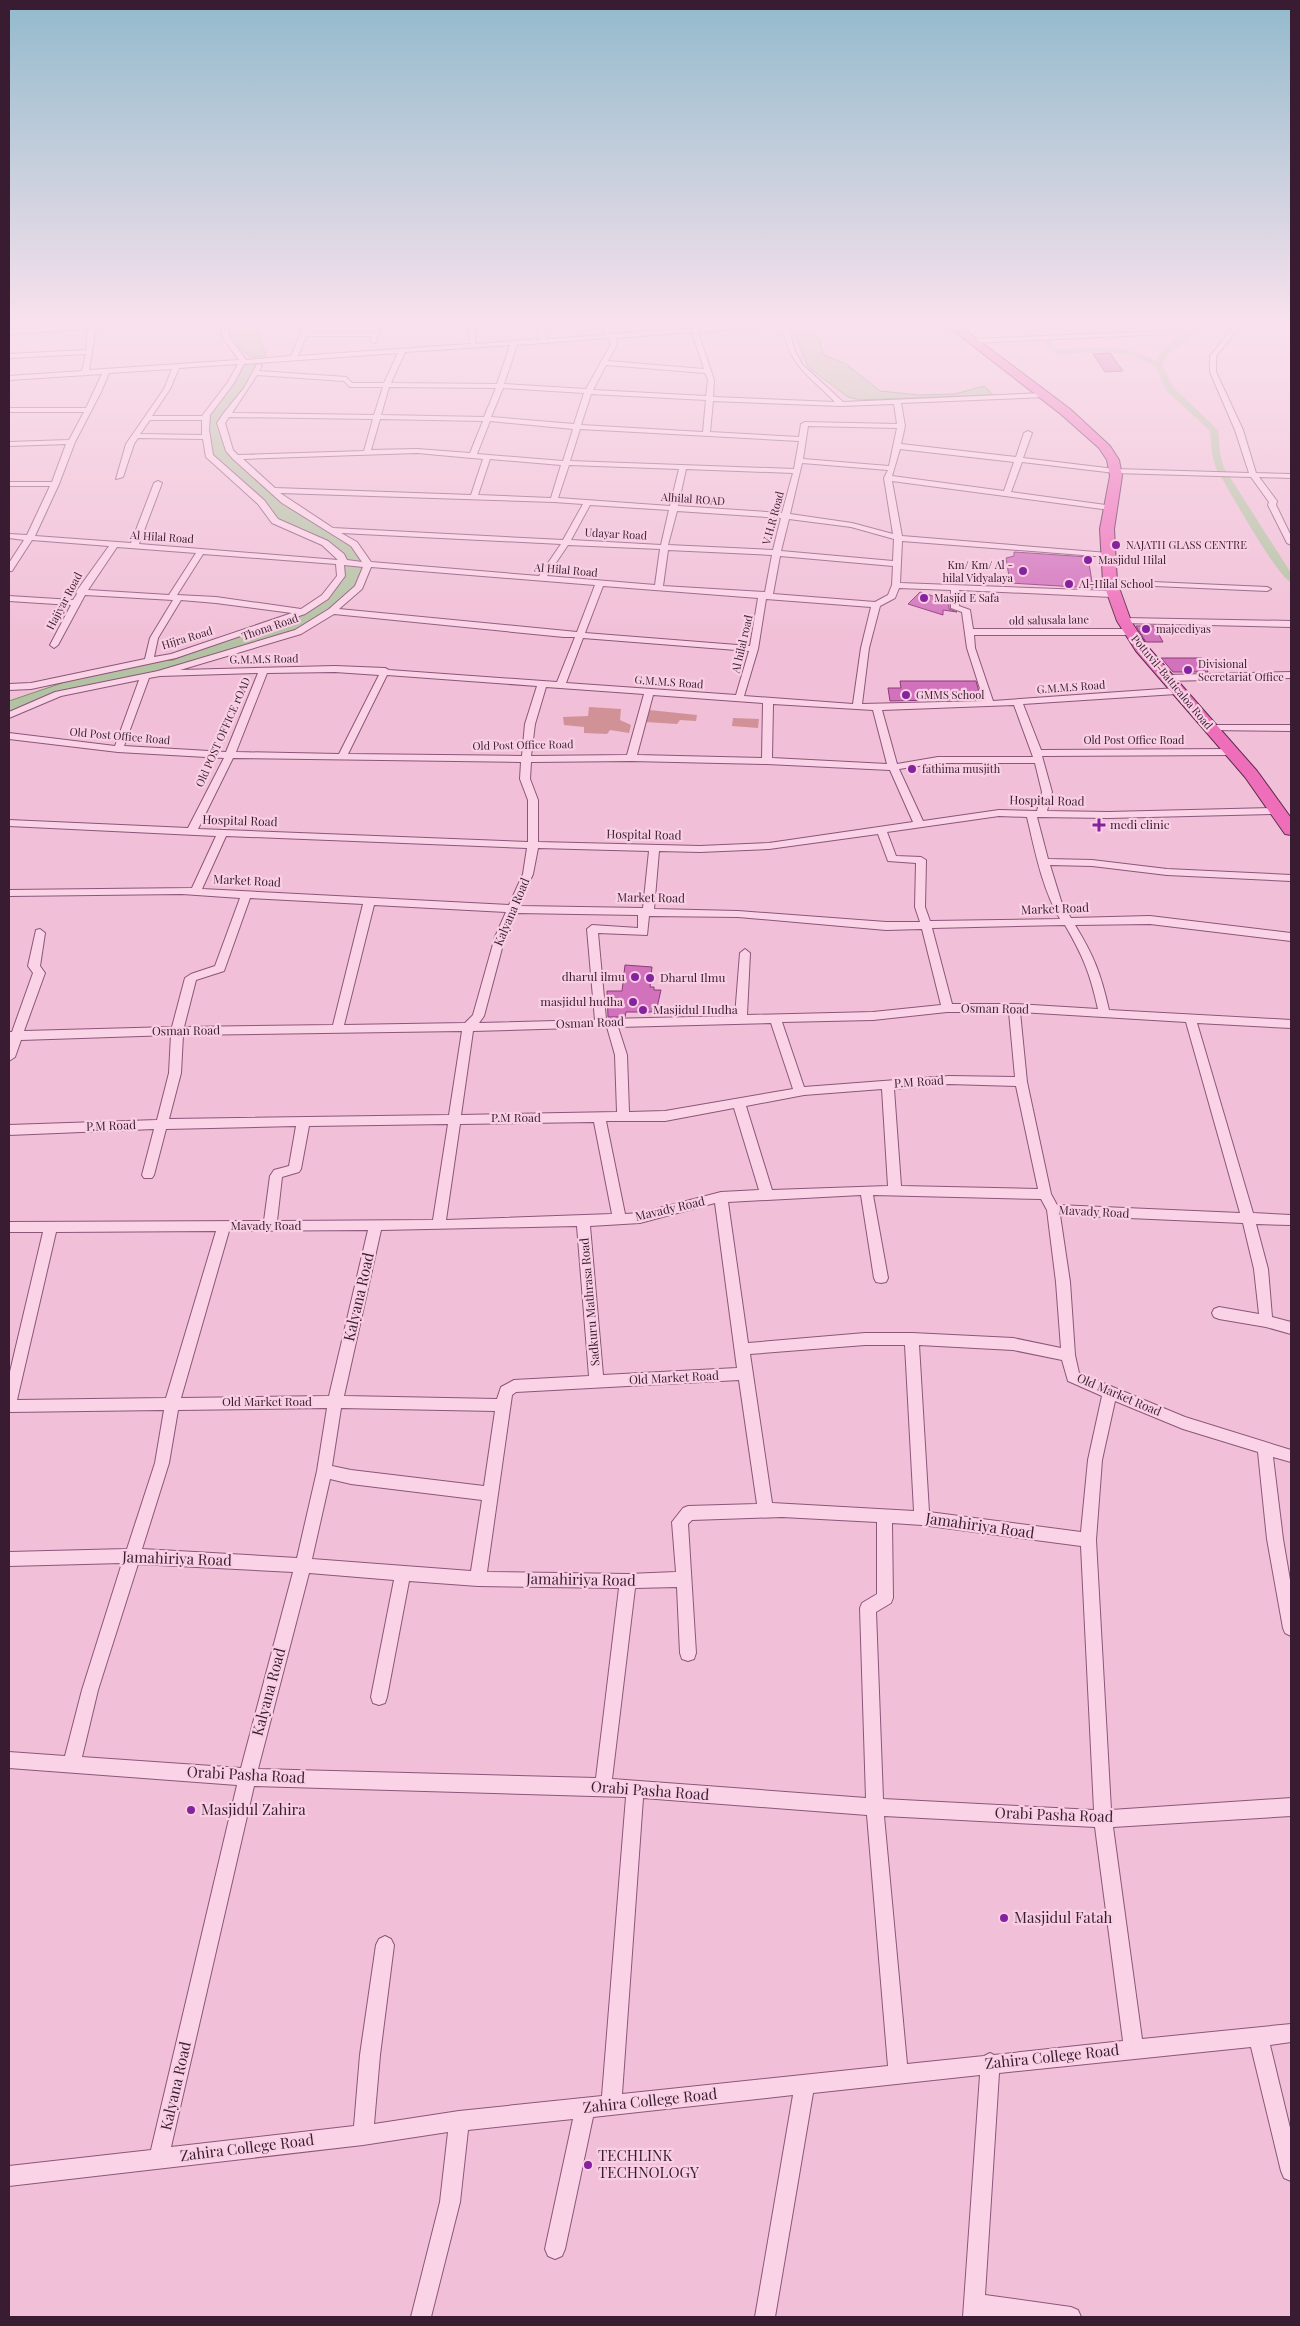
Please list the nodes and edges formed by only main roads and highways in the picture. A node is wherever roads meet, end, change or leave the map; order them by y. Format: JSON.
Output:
{"nodes":[{"id":1,"x":1085,"y":430,"type":"edge"},
{"id":2,"x":1291,"y":830,"type":"edge"}],
"edges":[{"from":1,"to":2,"type":"highway","name":"Pottuvil-Batticaloa Road"}]}
